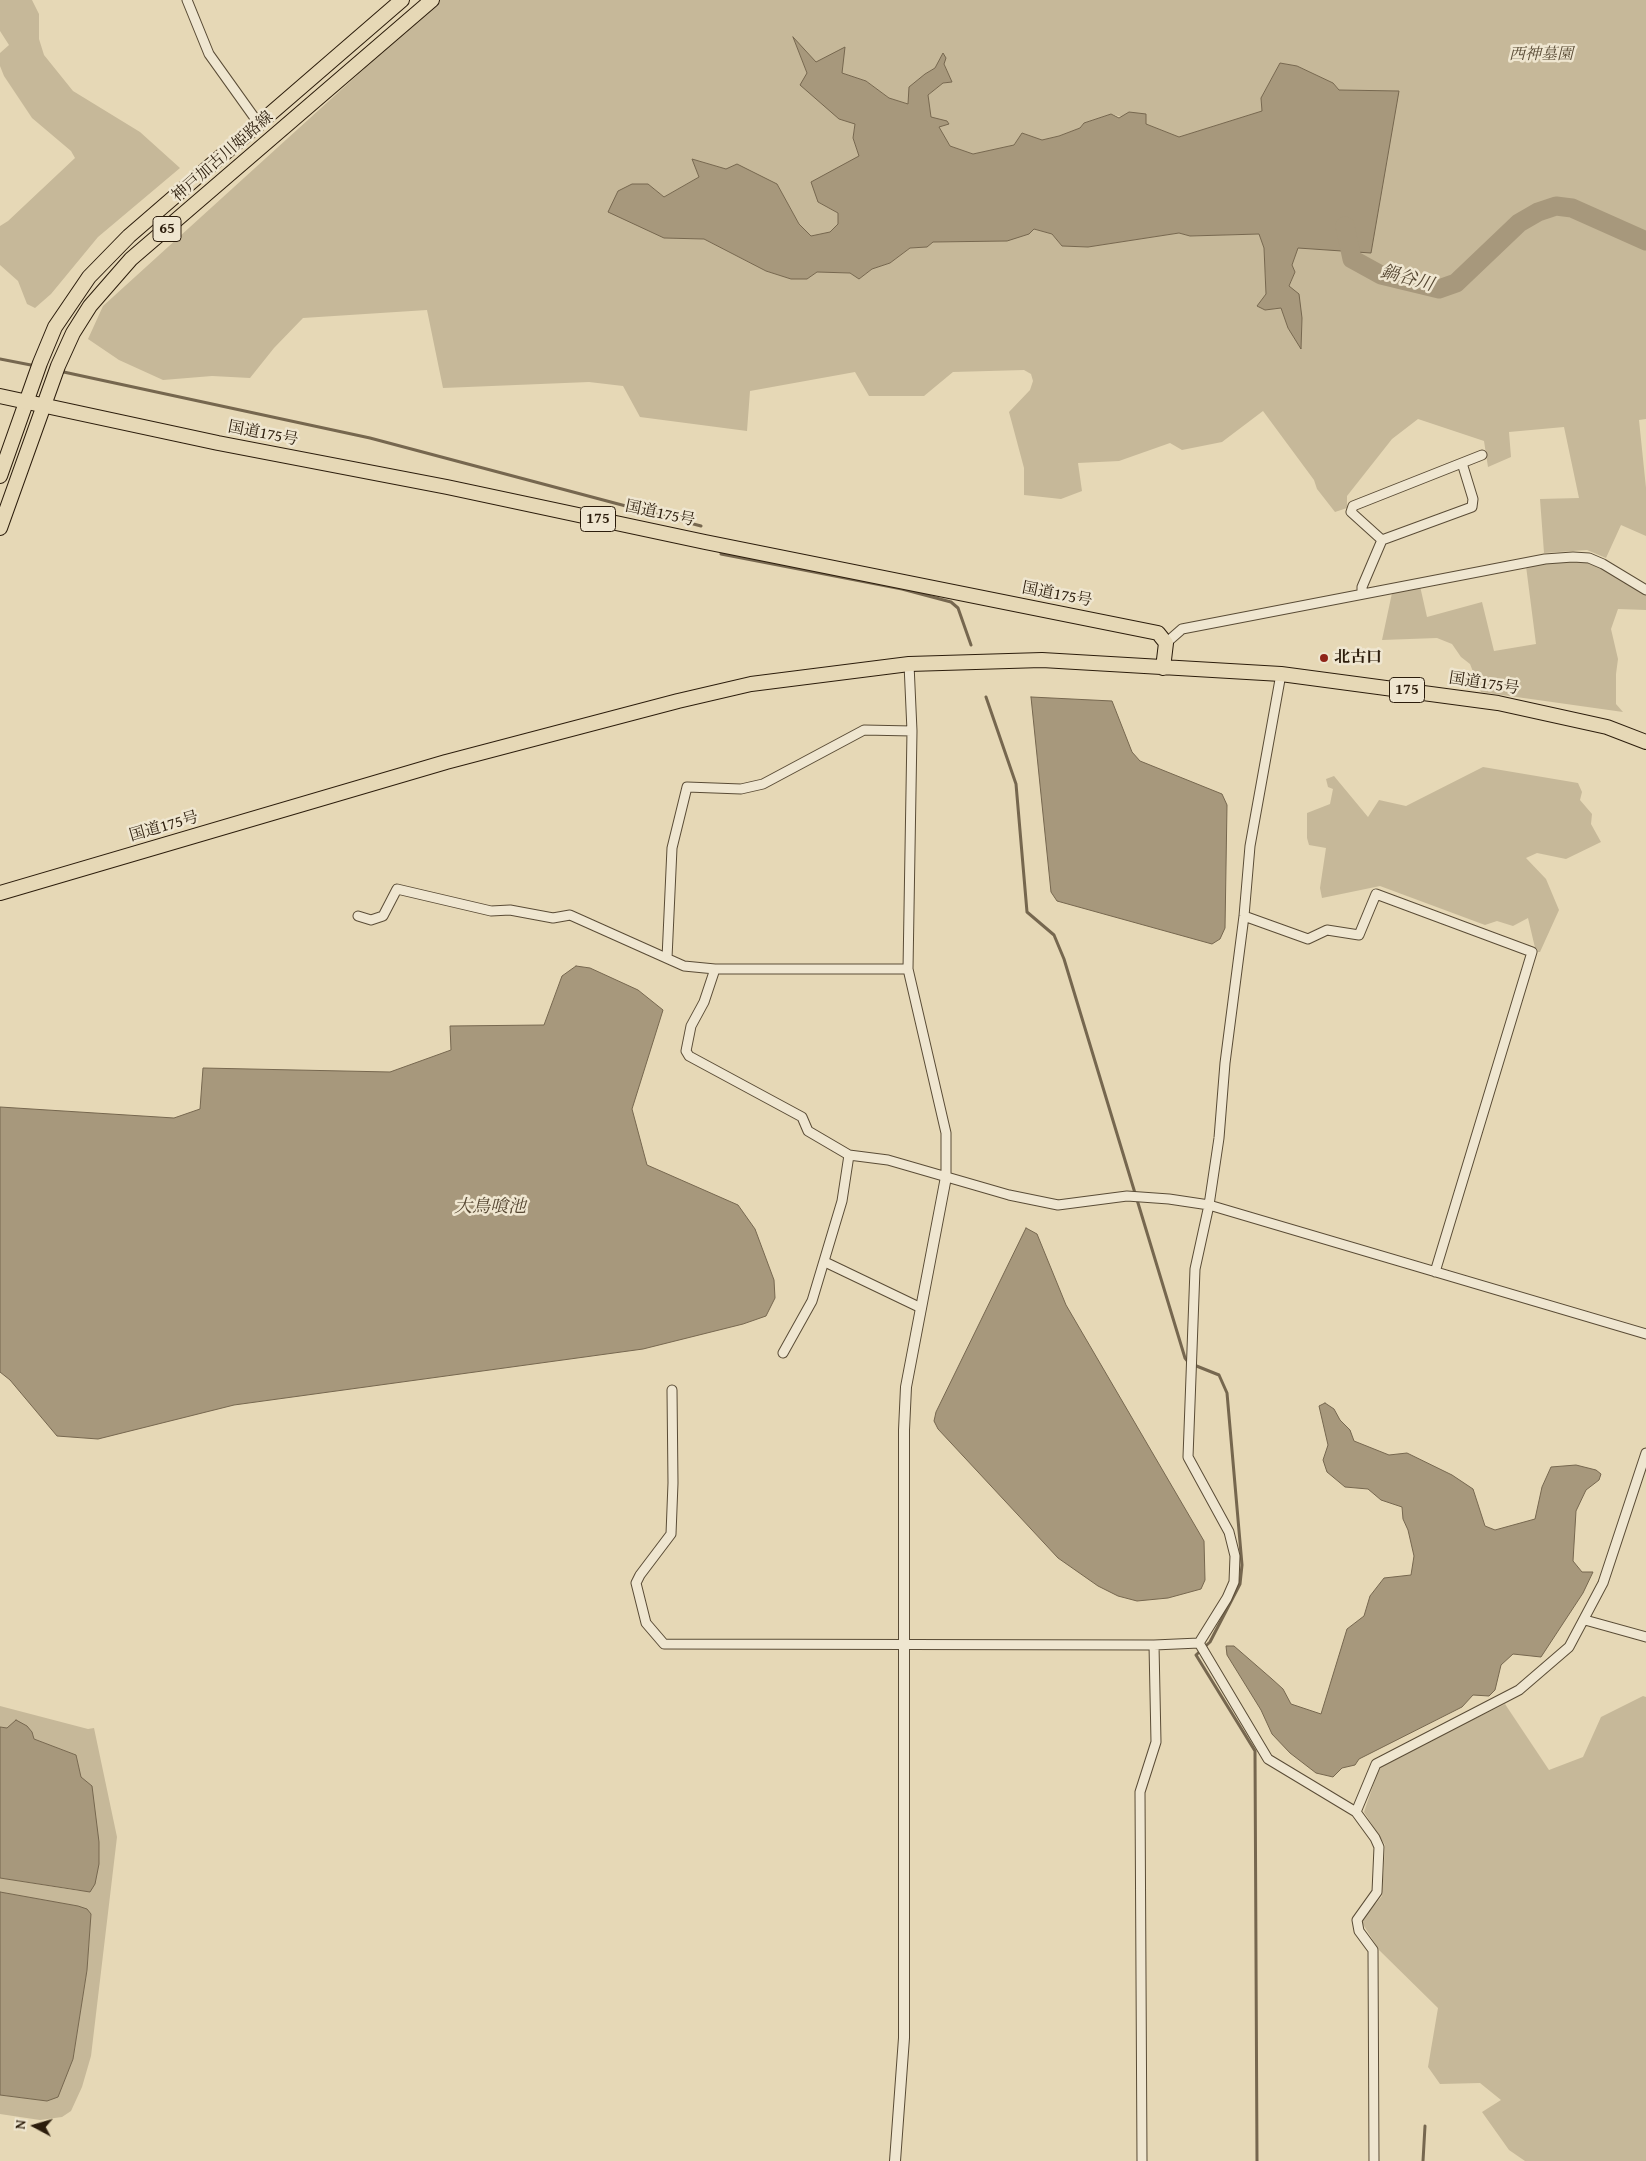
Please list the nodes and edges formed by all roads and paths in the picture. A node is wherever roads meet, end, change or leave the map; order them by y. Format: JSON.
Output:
{"nodes":[{"id":1,"x":187,"y":0,"type":"edge"},
{"id":2,"x":402,"y":0,"type":"edge"},
{"id":3,"x":432,"y":0,"type":"edge"},
{"id":4,"x":259,"y":124,"type":"junction"},
{"id":5,"x":0,"y":396,"type":"edge"},
{"id":6,"x":27,"y":401,"type":"junction"},
{"id":7,"x":45,"y":404,"type":"junction"},
{"id":8,"x":1482,"y":455,"type":"dead end"},
{"id":9,"x":1462,"y":463,"type":"junction"},
{"id":10,"x":0,"y":476,"type":"edge"},
{"id":11,"x":0,"y":528,"type":"edge"},
{"id":12,"x":1382,"y":540,"type":"junction"},
{"id":13,"x":1646,"y":590,"type":"edge"},
{"id":14,"x":1362,"y":594,"type":"junction"},
{"id":15,"x":1166,"y":643,"type":"junction"},
{"id":16,"x":908,"y":664,"type":"junction"},
{"id":17,"x":1162,"y":668,"type":"junction"},
{"id":18,"x":1281,"y":674,"type":"junction"},
{"id":19,"x":912,"y":731,"type":"junction"},
{"id":20,"x":1646,"y":742,"type":"edge"},
{"id":21,"x":0,"y":893,"type":"edge"},
{"id":22,"x":358,"y":916,"type":"dead end"},
{"id":23,"x":1244,"y":916,"type":"junction"},
{"id":24,"x":666,"y":958,"type":"junction"},
{"id":25,"x":714,"y":969,"type":"junction"},
{"id":26,"x":908,"y":970,"type":"junction"},
{"id":27,"x":849,"y":1155,"type":"junction"},
{"id":28,"x":946,"y":1177,"type":"junction"},
{"id":29,"x":1209,"y":1205,"type":"junction"},
{"id":30,"x":825,"y":1262,"type":"junction"},
{"id":31,"x":1435,"y":1272,"type":"junction"},
{"id":32,"x":921,"y":1308,"type":"junction"},
{"id":33,"x":1646,"y":1334,"type":"edge"},
{"id":34,"x":783,"y":1353,"type":"dead end"},
{"id":35,"x":672,"y":1390,"type":"dead end"},
{"id":36,"x":1646,"y":1452,"type":"edge"},
{"id":37,"x":1585,"y":1620,"type":"junction"},
{"id":38,"x":1646,"y":1637,"type":"edge"},
{"id":39,"x":1199,"y":1643,"type":"junction"},
{"id":40,"x":904,"y":1644,"type":"junction"},
{"id":41,"x":1154,"y":1645,"type":"junction"},
{"id":42,"x":1356,"y":1812,"type":"junction"},
{"id":43,"x":895,"y":2161,"type":"edge"},
{"id":44,"x":1142,"y":2161,"type":"edge"},
{"id":45,"x":1374,"y":2161,"type":"edge"}],
"edges":[{"from":1,"to":4,"type":"street"},
{"from":2,"to":4,"type":"main road","name":"神戸加古川姫路線","number":"65"},
{"from":3,"to":7,"type":"main road","name":"神戸加古川姫路線","number":"65"},
{"from":4,"to":6,"type":"main road","name":"神戸加古川姫路線","number":"65"},
{"from":5,"to":6,"type":"main road","name":"国道175号","number":"175"},
{"from":6,"to":7,"type":"main road","name":"国道175号","number":"175"},
{"from":6,"to":10,"type":"main road","name":"神戸加古川姫路線","number":"65"},
{"from":7,"to":11,"type":"main road","name":"神戸加古川姫路線","number":"65"},
{"from":7,"to":15,"type":"main road","name":"国道175号","number":"175"},
{"from":8,"to":9,"type":"street"},
{"from":9,"to":12,"type":"street"},
{"from":9,"to":12,"type":"street"},
{"from":12,"to":14,"type":"street"},
{"from":13,"to":14,"type":"street"},
{"from":14,"to":15,"type":"street"},
{"from":15,"to":17,"type":"main road"},
{"from":16,"to":17,"type":"main road","name":"国道175号","number":"175"},
{"from":16,"to":19,"type":"street"},
{"from":16,"to":21,"type":"main road","name":"国道175号","number":"175"},
{"from":17,"to":18,"type":"main road","name":"国道175号","number":"175"},
{"from":18,"to":20,"type":"main road","name":"国道175号","number":"175"},
{"from":18,"to":23,"type":"street"},
{"from":19,"to":24,"type":"street"},
{"from":19,"to":26,"type":"street"},
{"from":22,"to":24,"type":"street"},
{"from":23,"to":29,"type":"street"},
{"from":23,"to":31,"type":"street"},
{"from":24,"to":25,"type":"street"},
{"from":25,"to":26,"type":"street"},
{"from":25,"to":27,"type":"street"},
{"from":26,"to":28,"type":"street"},
{"from":27,"to":28,"type":"street"},
{"from":27,"to":30,"type":"street"},
{"from":28,"to":29,"type":"street"},
{"from":28,"to":32,"type":"street"},
{"from":29,"to":31,"type":"street"},
{"from":29,"to":39,"type":"street"},
{"from":30,"to":32,"type":"street"},
{"from":30,"to":34,"type":"street"},
{"from":31,"to":33,"type":"street"},
{"from":32,"to":40,"type":"street"},
{"from":35,"to":40,"type":"street"},
{"from":36,"to":37,"type":"street"},
{"from":37,"to":38,"type":"street"},
{"from":37,"to":42,"type":"street"},
{"from":39,"to":41,"type":"street"},
{"from":39,"to":42,"type":"street"},
{"from":40,"to":41,"type":"street"},
{"from":40,"to":43,"type":"street"},
{"from":41,"to":44,"type":"street"},
{"from":42,"to":45,"type":"street"}]}
